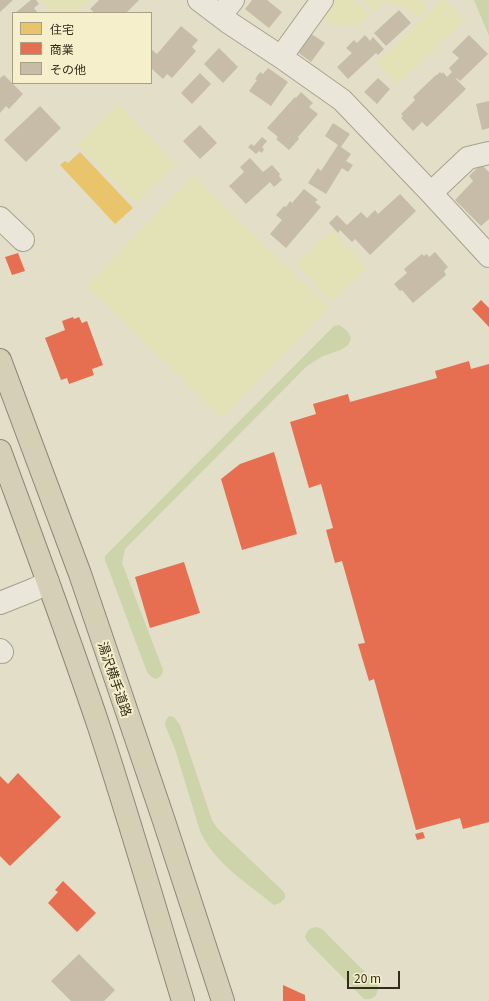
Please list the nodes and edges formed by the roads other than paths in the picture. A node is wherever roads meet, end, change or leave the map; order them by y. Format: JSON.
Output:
{"nodes":[{"id":1,"x":198,"y":0,"type":"edge"},
{"id":2,"x":322,"y":0,"type":"edge"},
{"id":3,"x":227,"y":8,"type":"edge"},
{"id":4,"x":281,"y":57,"type":"junction"},
{"id":5,"x":489,"y":153,"type":"edge"},
{"id":6,"x":431,"y":193,"type":"junction"},
{"id":7,"x":0,"y":218,"type":"edge"},
{"id":8,"x":23,"y":240,"type":"dead end"},
{"id":9,"x":489,"y":256,"type":"edge"},
{"id":10,"x":0,"y":360,"type":"edge"},
{"id":11,"x":0,"y":451,"type":"edge"},
{"id":12,"x":48,"y":582,"type":"junction"},
{"id":13,"x":0,"y":603,"type":"edge"},
{"id":14,"x":183,"y":1001,"type":"edge"},
{"id":15,"x":223,"y":1001,"type":"edge"}],
"edges":[{"from":1,"to":3,"type":"street"},
{"from":2,"to":4,"type":"street"},
{"from":3,"to":4,"type":"street"},
{"from":4,"to":6,"type":"street"},
{"from":5,"to":6,"type":"street"},
{"from":6,"to":9,"type":"street"},
{"from":7,"to":8,"type":"street"},
{"from":10,"to":15,"type":"highway","name":"湯沢横手道路"},
{"from":11,"to":12,"type":"highway"},
{"from":12,"to":13,"type":"street"},
{"from":12,"to":14,"type":"highway"}]}
